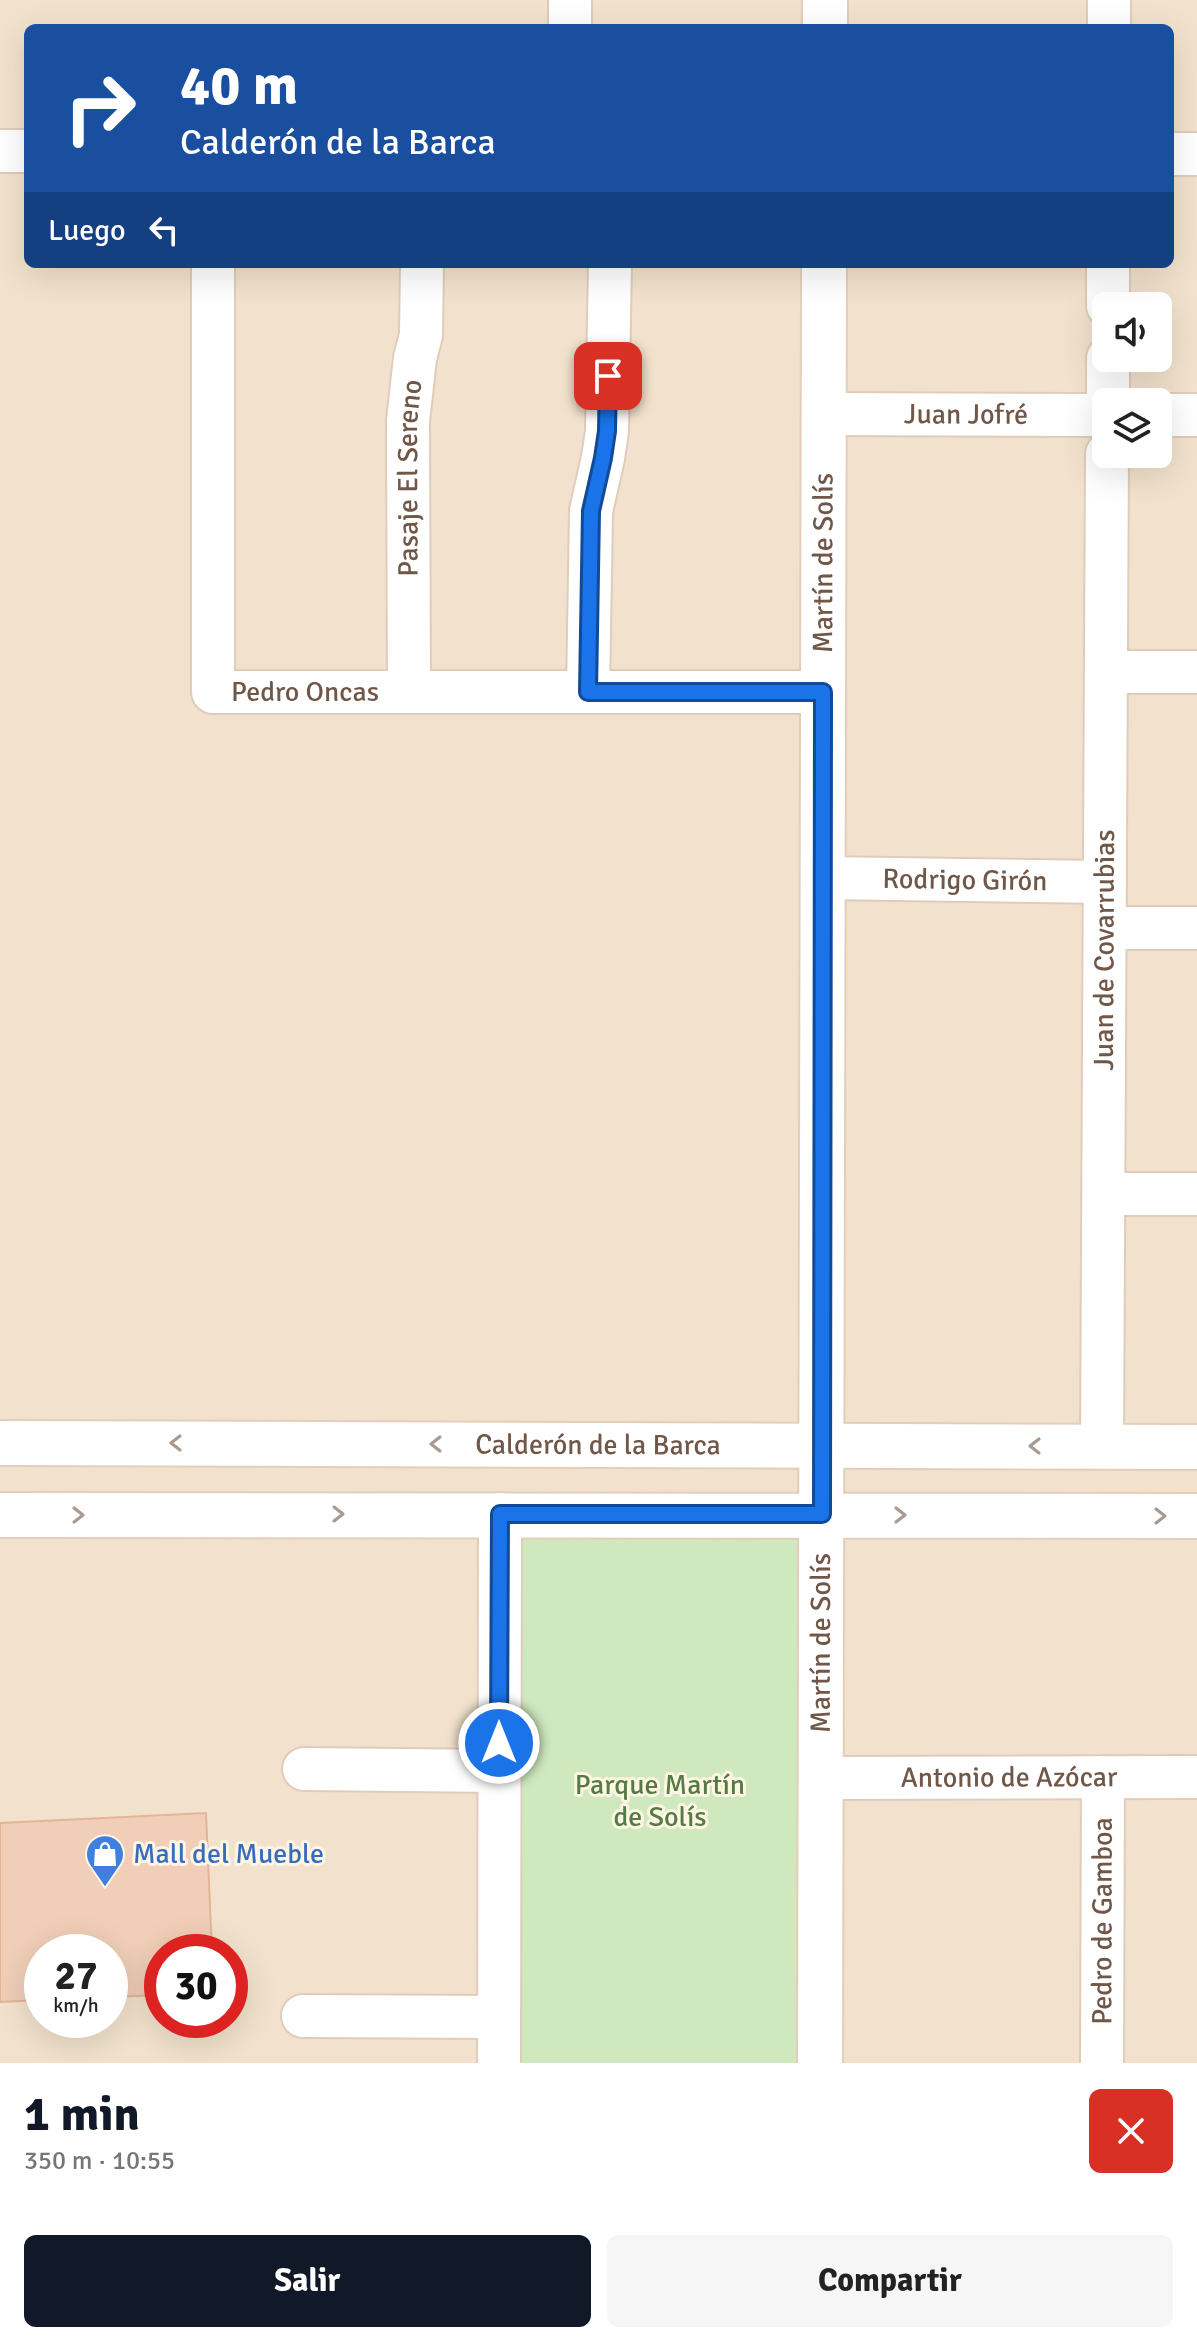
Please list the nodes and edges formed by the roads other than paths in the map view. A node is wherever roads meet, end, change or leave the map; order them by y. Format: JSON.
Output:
{"nodes":[{"id":1,"x":570,"y":0,"type":"edge"},
{"id":2,"x":825,"y":0,"type":"edge"},
{"id":3,"x":1109,"y":0,"type":"edge"},
{"id":4,"x":570,"y":24,"type":"edge"},
{"id":5,"x":825,"y":24,"type":"edge"},
{"id":6,"x":1109,"y":24,"type":"edge"},
{"id":7,"x":0,"y":151,"type":"edge"},
{"id":8,"x":24,"y":151,"type":"edge"},
{"id":9,"x":1174,"y":154,"type":"edge"},
{"id":10,"x":1197,"y":154,"type":"edge"},
{"id":11,"x":213,"y":268,"type":"edge"},
{"id":12,"x":422,"y":268,"type":"edge"},
{"id":13,"x":610,"y":268,"type":"edge"},
{"id":14,"x":824,"y":268,"type":"edge"},
{"id":15,"x":1108,"y":268,"type":"edge"},
{"id":16,"x":1108,"y":292,"type":"edge"},
{"id":17,"x":824,"y":414,"type":"junction"},
{"id":18,"x":1092,"y":415,"type":"edge"},
{"id":19,"x":1172,"y":415,"type":"edge"},
{"id":20,"x":1197,"y":415,"type":"edge"},
{"id":21,"x":1107,"y":468,"type":"edge"},
{"id":22,"x":1106,"y":672,"type":"junction"},
{"id":23,"x":1197,"y":672,"type":"edge"},
{"id":24,"x":409,"y":692,"type":"junction"},
{"id":25,"x":588,"y":692,"type":"junction"},
{"id":26,"x":823,"y":692,"type":"junction"},
{"id":27,"x":823,"y":878,"type":"junction"},
{"id":28,"x":1105,"y":882,"type":"junction"},
{"id":29,"x":1105,"y":928,"type":"junction"},
{"id":30,"x":1197,"y":928,"type":"edge"},
{"id":31,"x":1104,"y":1194,"type":"junction"},
{"id":32,"x":1197,"y":1194,"type":"edge"},
{"id":33,"x":0,"y":1443,"type":"edge"},
{"id":34,"x":822,"y":1445,"type":"junction"},
{"id":35,"x":1102,"y":1446,"type":"junction"},
{"id":36,"x":1197,"y":1447,"type":"edge"},
{"id":37,"x":500,"y":1514,"type":"junction"},
{"id":38,"x":822,"y":1514,"type":"junction"},
{"id":39,"x":0,"y":1515,"type":"edge"},
{"id":40,"x":1197,"y":1516,"type":"edge"},
{"id":41,"x":304,"y":1769,"type":"dead end"},
{"id":42,"x":499,"y":1771,"type":"junction"},
{"id":43,"x":1103,"y":1777,"type":"junction"},
{"id":44,"x":1197,"y":1777,"type":"edge"},
{"id":45,"x":821,"y":1778,"type":"junction"},
{"id":46,"x":303,"y":2016,"type":"dead end"},
{"id":47,"x":499,"y":2017,"type":"junction"},
{"id":48,"x":499,"y":2063,"type":"edge"},
{"id":49,"x":820,"y":2063,"type":"edge"},
{"id":50,"x":1102,"y":2063,"type":"edge"}],
"edges":[{"from":1,"to":4,"type":"street"},
{"from":2,"to":5,"type":"street"},
{"from":3,"to":6,"type":"street"},
{"from":7,"to":8,"type":"street"},
{"from":9,"to":10,"type":"street"},
{"from":11,"to":24,"type":"street","name":"Pedro Oncas"},
{"from":12,"to":24,"type":"street","name":"Pasaje El Sereno"},
{"from":13,"to":25,"type":"street"},
{"from":14,"to":17,"type":"street","name":"Martín de Solís"},
{"from":15,"to":16,"type":"street"},
{"from":17,"to":18,"type":"street","name":"Juan Jofré"},
{"from":17,"to":26,"type":"street","name":"Martín de Solís"},
{"from":19,"to":20,"type":"street"},
{"from":21,"to":22,"type":"street","name":"Juan de Covarrubias"},
{"from":22,"to":23,"type":"street"},
{"from":22,"to":28,"type":"street","name":"Juan de Covarrubias"},
{"from":24,"to":25,"type":"street","name":"Pedro Oncas"},
{"from":25,"to":26,"type":"street","name":"Pedro Oncas"},
{"from":26,"to":27,"type":"street","name":"Martín de Solís"},
{"from":27,"to":28,"type":"street","name":"Rodrigo Girón"},
{"from":27,"to":34,"type":"street","name":"Martín de Solís"},
{"from":28,"to":29,"type":"street","name":"Juan de Covarrubias"},
{"from":29,"to":30,"type":"street"},
{"from":29,"to":31,"type":"street","name":"Juan de Covarrubias"},
{"from":31,"to":32,"type":"street"},
{"from":31,"to":35,"type":"street","name":"Juan de Covarrubias"},
{"from":34,"to":33,"type":"street","name":"Calderón de la Barca","one_way":true},
{"from":35,"to":34,"type":"street","name":"Calderón de la Barca","one_way":true},
{"from":34,"to":38,"type":"street","name":"Martín de Solís"},
{"from":35,"to":36,"type":"street","name":"Calderón de la Barca"},
{"from":37,"to":38,"type":"street"},
{"from":39,"to":37,"type":"street","one_way":true},
{"from":37,"to":42,"type":"street"},
{"from":38,"to":40,"type":"street","one_way":true},
{"from":38,"to":45,"type":"street","name":"Martín de Solís"},
{"from":41,"to":42,"type":"street"},
{"from":42,"to":47,"type":"street"},
{"from":43,"to":44,"type":"street","name":"Antonio de Azócar"},
{"from":43,"to":45,"type":"street","name":"Antonio de Azócar"},
{"from":43,"to":50,"type":"street","name":"Pedro de Gamboa"},
{"from":45,"to":49,"type":"street","name":"Martín de Solís"},
{"from":46,"to":47,"type":"street"},
{"from":47,"to":48,"type":"street"}]}
